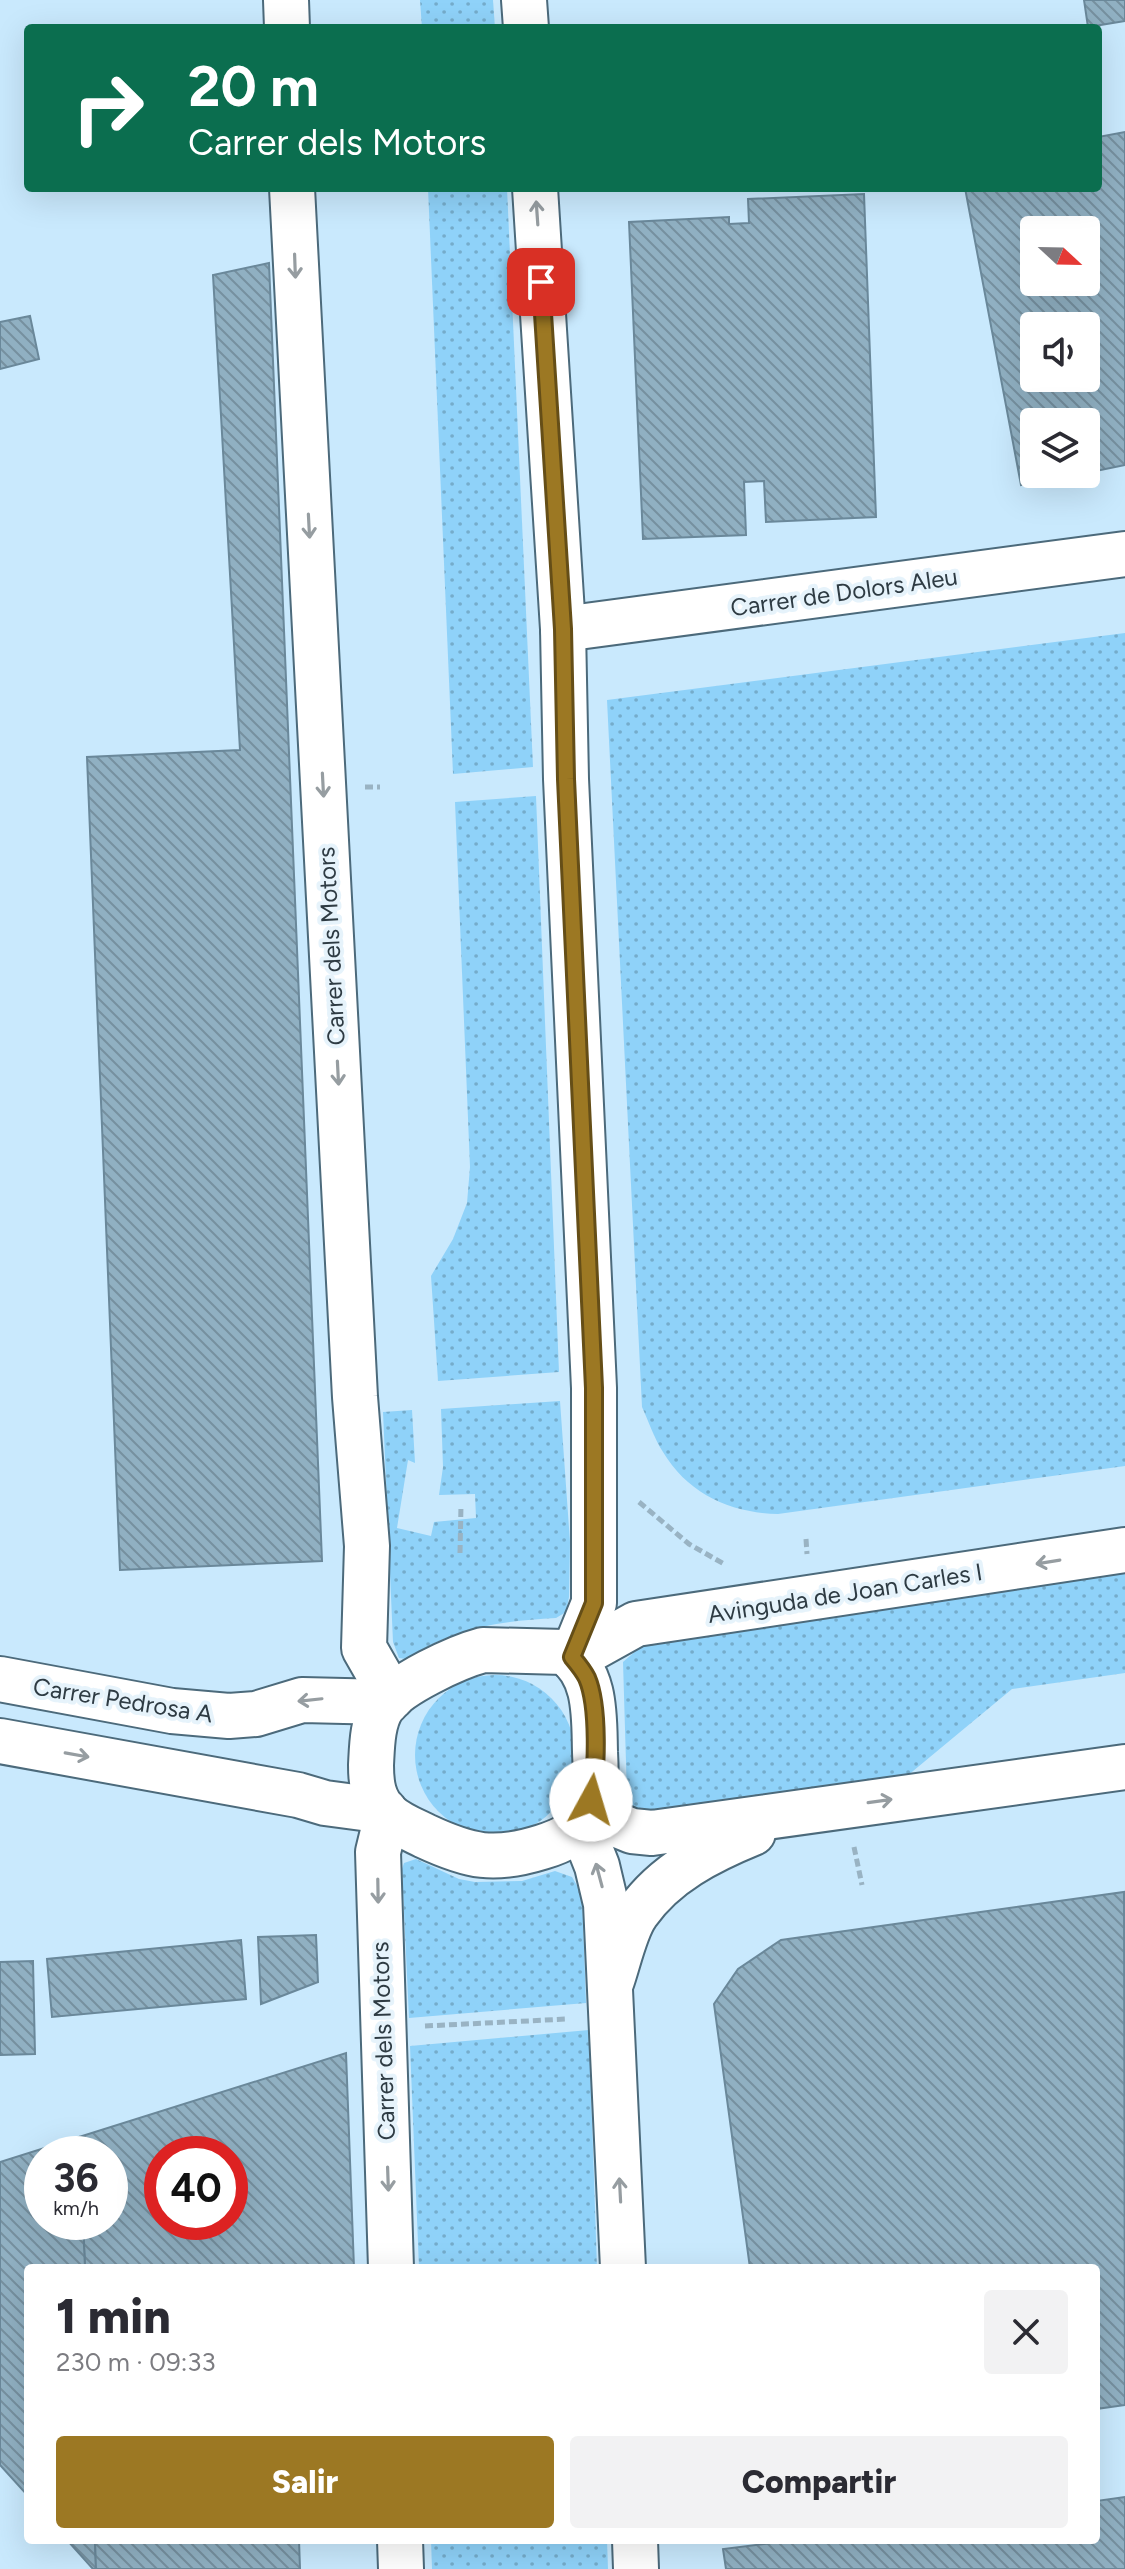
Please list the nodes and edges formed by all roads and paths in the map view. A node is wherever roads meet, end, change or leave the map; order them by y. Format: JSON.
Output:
{"nodes":[{"id":1,"x":286,"y":0,"type":"edge"},
{"id":2,"x":524,"y":0,"type":"edge"},
{"id":3,"x":287,"y":24,"type":"edge"},
{"id":4,"x":526,"y":24,"type":"edge"},
{"id":5,"x":292,"y":192,"type":"edge"},
{"id":6,"x":535,"y":192,"type":"edge"},
{"id":7,"x":1125,"y":554,"type":"edge"},
{"id":8,"x":563,"y":629,"type":"junction"},
{"id":9,"x":634,"y":1497,"type":"dead end"},
{"id":10,"x":461,"y":1505,"type":"dead end"},
{"id":11,"x":1125,"y":1550,"type":"edge"},
{"id":12,"x":460,"y":1553,"type":"dead end"},
{"id":13,"x":738,"y":1566,"type":"dead end"},
{"id":14,"x":572,"y":1658,"type":"junction"},
{"id":15,"x":0,"y":1679,"type":"edge"},
{"id":16,"x":390,"y":1700,"type":"junction"},
{"id":17,"x":0,"y":1741,"type":"edge"},
{"id":18,"x":1125,"y":1767,"type":"edge"},
{"id":19,"x":803,"y":1812,"type":"junction"},
{"id":20,"x":386,"y":1813,"type":"junction"},
{"id":21,"x":584,"y":1818,"type":"junction"},
{"id":22,"x":854,"y":1846,"type":"dead end"},
{"id":23,"x":862,"y":1885,"type":"dead end"},
{"id":24,"x":611,"y":1983,"type":"junction"},
{"id":25,"x":573,"y":2019,"type":"dead end"},
{"id":26,"x":420,"y":2026,"type":"dead end"},
{"id":27,"x":391,"y":2264,"type":"edge"},
{"id":28,"x":623,"y":2264,"type":"edge"},
{"id":29,"x":400,"y":2544,"type":"edge"},
{"id":30,"x":635,"y":2544,"type":"edge"},
{"id":31,"x":401,"y":2569,"type":"edge"},
{"id":32,"x":636,"y":2569,"type":"edge"}],
"edges":[{"from":1,"to":3,"type":"street"},
{"from":2,"to":4,"type":"street"},
{"from":5,"to":16,"type":"street","name":"Carrer dels Motors","one_way":true},
{"from":8,"to":6,"type":"street","one_way":true},
{"from":7,"to":8,"type":"street","name":"Carrer de Dolors Aleu"},
{"from":8,"to":14,"type":"street"},
{"from":9,"to":13,"type":"path"},
{"from":10,"to":12,"type":"path"},
{"from":11,"to":14,"type":"street","name":"Avinguda de Joan Carles I","one_way":true},
{"from":14,"to":16,"type":"street"},
{"from":14,"to":21,"type":"street"},
{"from":16,"to":15,"type":"street","name":"Carrer Pedrosa A","one_way":true},
{"from":16,"to":20,"type":"street"},
{"from":17,"to":20,"type":"street","one_way":true},
{"from":19,"to":18,"type":"street","one_way":true},
{"from":19,"to":21,"type":"street"},
{"from":19,"to":24,"type":"street"},
{"from":20,"to":21,"type":"street"},
{"from":20,"to":27,"type":"street","name":"Carrer dels Motors","one_way":true},
{"from":24,"to":21,"type":"street","one_way":true},
{"from":22,"to":23,"type":"path"},
{"from":28,"to":24,"type":"street","one_way":true},
{"from":25,"to":26,"type":"path","name":"Carrer dels Motors"},
{"from":29,"to":31,"type":"street"},
{"from":30,"to":32,"type":"street"}]}
